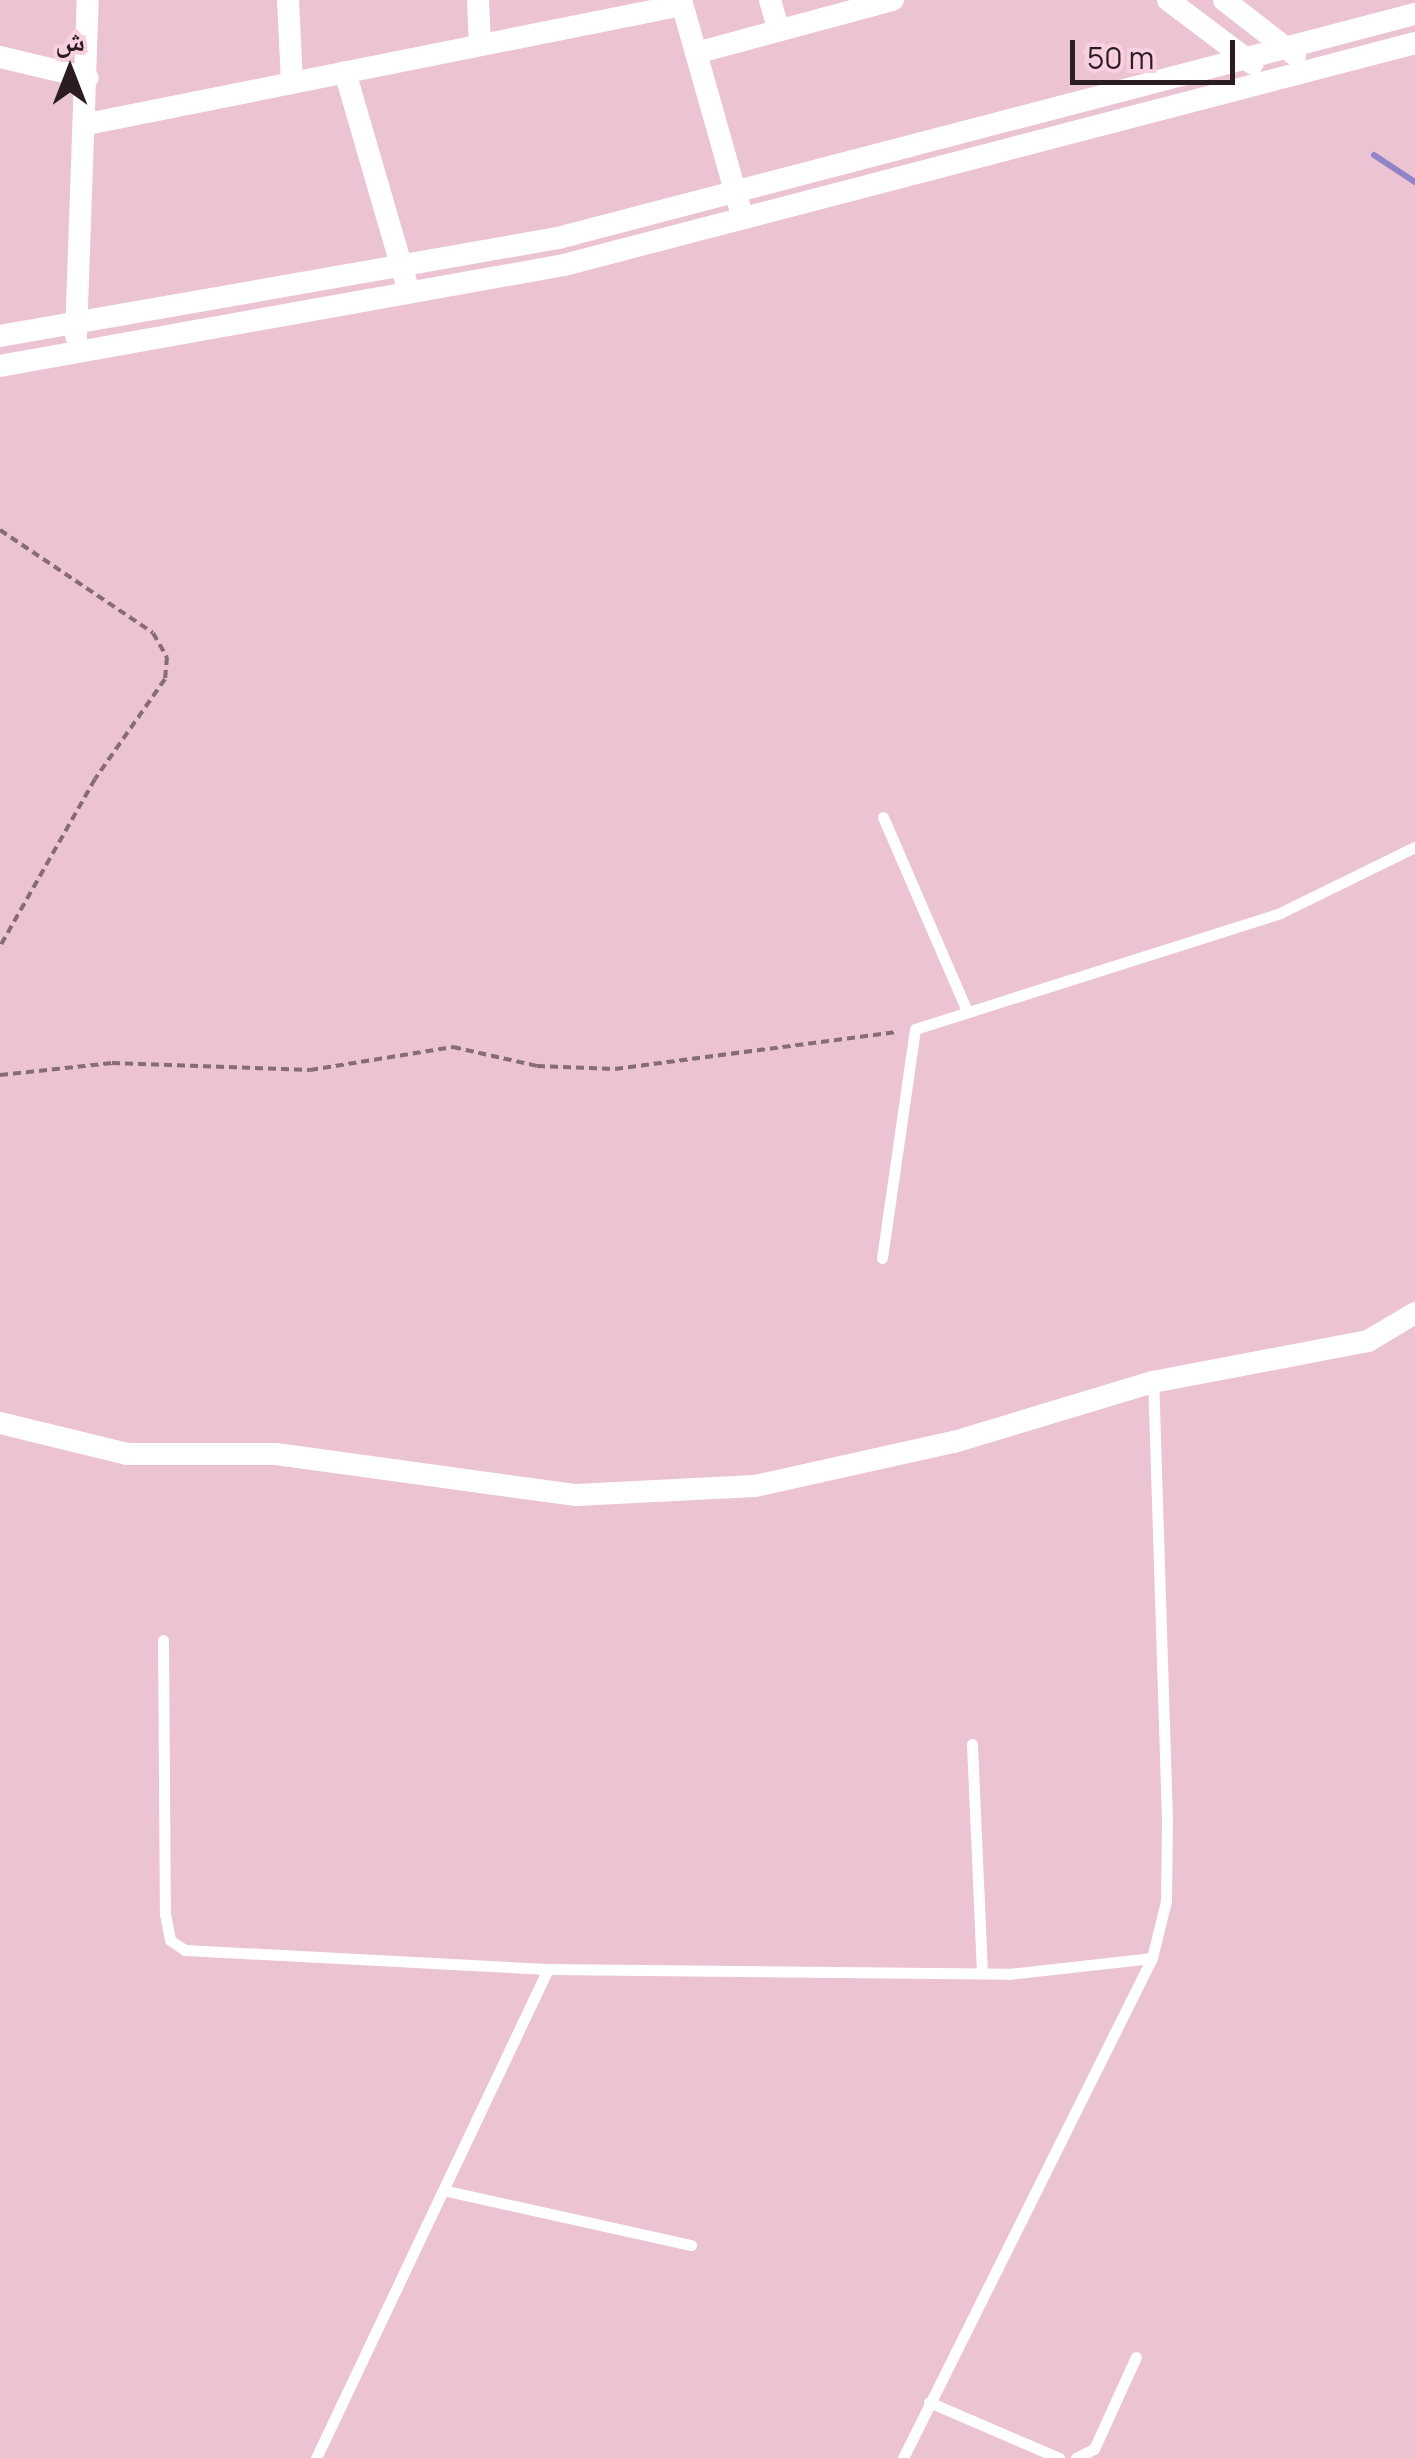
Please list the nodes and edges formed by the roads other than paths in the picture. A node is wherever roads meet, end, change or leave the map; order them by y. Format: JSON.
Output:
{"nodes":[{"id":1,"x":88,"y":0,"type":"edge"},
{"id":2,"x":288,"y":0,"type":"edge"},
{"id":3,"x":478,"y":0,"type":"edge"},
{"id":4,"x":770,"y":0,"type":"edge"},
{"id":5,"x":894,"y":0,"type":"edge"},
{"id":6,"x":1168,"y":0,"type":"edge"},
{"id":7,"x":1224,"y":0,"type":"edge"},
{"id":8,"x":681,"y":2,"type":"edge"},
{"id":9,"x":1415,"y":14,"type":"edge"},
{"id":10,"x":779,"y":31,"type":"junction"},
{"id":11,"x":1415,"y":42,"type":"edge"},
{"id":12,"x":480,"y":45,"type":"junction"},
{"id":13,"x":1287,"y":49,"type":"junction"},
{"id":14,"x":696,"y":53,"type":"junction"},
{"id":15,"x":0,"y":57,"type":"edge"},
{"id":16,"x":1246,"y":60,"type":"junction"},
{"id":17,"x":1314,"y":70,"type":"junction"},
{"id":18,"x":345,"y":72,"type":"junction"},
{"id":19,"x":88,"y":78,"type":"junction"},
{"id":20,"x":1274,"y":80,"type":"junction"},
{"id":21,"x":292,"y":83,"type":"junction"},
{"id":22,"x":87,"y":124,"type":"junction"},
{"id":23,"x":736,"y":196,"type":"junction"},
{"id":24,"x":743,"y":222,"type":"junction"},
{"id":25,"x":401,"y":270,"type":"junction"},
{"id":26,"x":411,"y":295,"type":"junction"},
{"id":27,"x":76,"y":325,"type":"junction"},
{"id":28,"x":0,"y":336,"type":"edge"},
{"id":29,"x":76,"y":355,"type":"junction"},
{"id":30,"x":0,"y":366,"type":"edge"},
{"id":31,"x":883,"y":818,"type":"dead end"},
{"id":32,"x":1415,"y":846,"type":"edge"},
{"id":33,"x":968,"y":1011,"type":"junction"},
{"id":34,"x":882,"y":1258,"type":"dead end"},
{"id":35,"x":1415,"y":1313,"type":"edge"},
{"id":36,"x":1154,"y":1382,"type":"junction"},
{"id":37,"x":0,"y":1424,"type":"edge"},
{"id":38,"x":162,"y":1640,"type":"dead end"},
{"id":39,"x":972,"y":1744,"type":"dead end"},
{"id":40,"x":1152,"y":1958,"type":"junction"},
{"id":41,"x":548,"y":1969,"type":"junction"},
{"id":42,"x":982,"y":1973,"type":"junction"},
{"id":43,"x":447,"y":2190,"type":"junction"},
{"id":44,"x":691,"y":2245,"type":"dead end"},
{"id":45,"x":1136,"y":2357,"type":"dead end"},
{"id":46,"x":929,"y":2402,"type":"junction"},
{"id":47,"x":316,"y":2458,"type":"edge"},
{"id":48,"x":903,"y":2458,"type":"edge"},
{"id":49,"x":1058,"y":2458,"type":"edge"},
{"id":50,"x":1076,"y":2458,"type":"edge"}],
"edges":[{"from":1,"to":19,"type":"street"},
{"from":2,"to":21,"type":"street"},
{"from":3,"to":12,"type":"street"},
{"from":4,"to":10,"type":"street"},
{"from":5,"to":10,"type":"street"},
{"from":6,"to":16,"type":"street"},
{"from":7,"to":13,"type":"street"},
{"from":8,"to":12,"type":"street"},
{"from":8,"to":14,"type":"street"},
{"from":9,"to":13,"type":"street"},
{"from":10,"to":14,"type":"street"},
{"from":11,"to":17,"type":"street"},
{"from":12,"to":18,"type":"street"},
{"from":13,"to":16,"type":"street"},
{"from":13,"to":17,"type":"street"},
{"from":14,"to":23,"type":"street"},
{"from":15,"to":19,"type":"street"},
{"from":16,"to":20,"type":"street"},
{"from":16,"to":23,"type":"street"},
{"from":17,"to":20,"type":"street"},
{"from":18,"to":21,"type":"street"},
{"from":18,"to":25,"type":"street"},
{"from":19,"to":22,"type":"street"},
{"from":20,"to":24,"type":"street"},
{"from":21,"to":22,"type":"street"},
{"from":22,"to":27,"type":"street"},
{"from":23,"to":24,"type":"street"},
{"from":23,"to":25,"type":"street"},
{"from":24,"to":26,"type":"street"},
{"from":25,"to":26,"type":"street"},
{"from":25,"to":27,"type":"street"},
{"from":26,"to":29,"type":"street"},
{"from":27,"to":28,"type":"street"},
{"from":27,"to":29,"type":"street"},
{"from":29,"to":30,"type":"street"},
{"from":31,"to":33,"type":"lane"},
{"from":32,"to":33,"type":"lane"},
{"from":33,"to":34,"type":"lane"},
{"from":35,"to":36,"type":"street"},
{"from":36,"to":37,"type":"street"},
{"from":36,"to":40,"type":"lane"},
{"from":38,"to":41,"type":"lane"},
{"from":39,"to":42,"type":"lane"},
{"from":40,"to":42,"type":"lane"},
{"from":40,"to":46,"type":"lane"},
{"from":41,"to":42,"type":"lane"},
{"from":41,"to":43,"type":"lane"},
{"from":43,"to":44,"type":"lane"},
{"from":43,"to":47,"type":"lane"},
{"from":45,"to":50,"type":"lane"},
{"from":46,"to":48,"type":"lane"},
{"from":46,"to":49,"type":"lane"}]}
